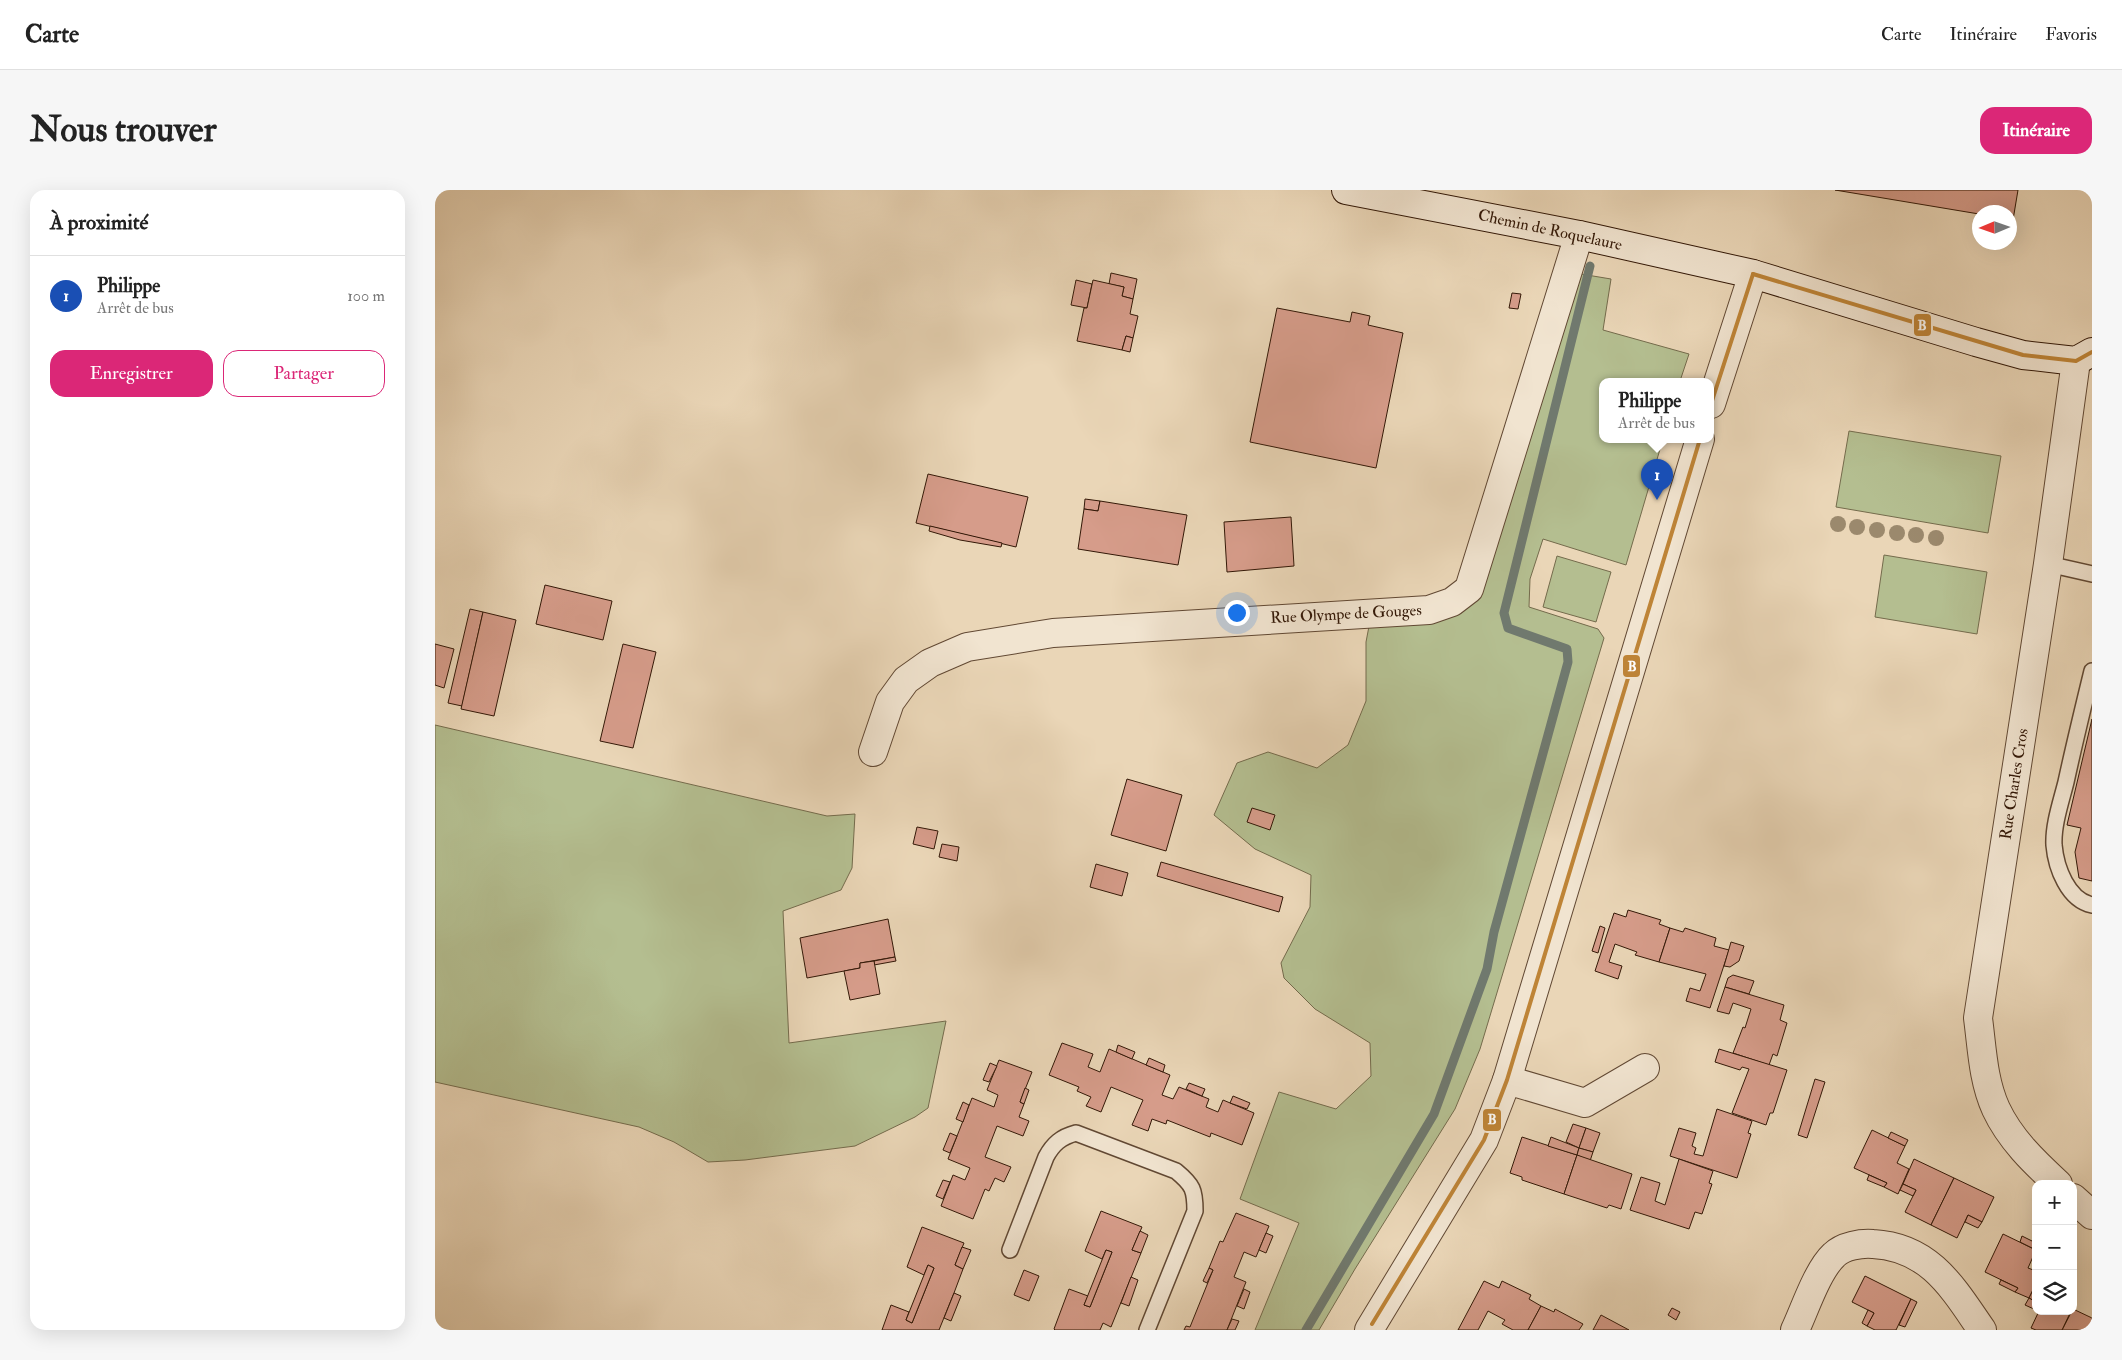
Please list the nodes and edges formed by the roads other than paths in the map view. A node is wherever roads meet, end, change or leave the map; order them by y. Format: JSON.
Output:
{"nodes":[{"id":1,"x":1346,"y":190,"type":"edge"},
{"id":2,"x":1579,"y":235,"type":"junction"},
{"id":3,"x":1753,"y":274,"type":"junction"},
{"id":4,"x":2084,"y":356,"type":"edge"},
{"id":5,"x":1714,"y":395,"type":"edge"},
{"id":6,"x":1699,"y":443,"type":"edge"},
{"id":7,"x":2047,"y":564,"type":"junction"},
{"id":8,"x":2092,"y":574,"type":"edge"},
{"id":9,"x":2092,"y":671,"type":"edge"},
{"id":10,"x":873,"y":752,"type":"dead end"},
{"id":11,"x":2092,"y":906,"type":"edge"},
{"id":12,"x":1645,"y":1068,"type":"dead end"},
{"id":13,"x":1507,"y":1080,"type":"junction"},
{"id":14,"x":2053,"y":1180,"type":"edge"},
{"id":15,"x":2077,"y":1202,"type":"edge"},
{"id":16,"x":2092,"y":1215,"type":"edge"},
{"id":17,"x":1010,"y":1250,"type":"dead end"},
{"id":18,"x":1375,"y":1328,"type":"edge"},
{"id":19,"x":1147,"y":1330,"type":"edge"},
{"id":20,"x":1795,"y":1330,"type":"edge"},
{"id":21,"x":1982,"y":1330,"type":"edge"}],
"edges":[{"from":1,"to":2,"type":"street","name":"Chemin de Roquelaure"},
{"from":2,"to":3,"type":"street","name":"Chemin de Roquelaure"},
{"from":2,"to":10,"type":"street","name":"Rue Olympe de Gouges"},
{"from":3,"to":4,"type":"street","name":"Chemin de Roquelaure"},
{"from":3,"to":5,"type":"street"},
{"from":4,"to":7,"type":"street","name":"Rue Charles Cros"},
{"from":6,"to":13,"type":"street"},
{"from":7,"to":8,"type":"lane"},
{"from":7,"to":14,"type":"street","name":"Rue Charles Cros"},
{"from":9,"to":11,"type":"lane"},
{"from":12,"to":13,"type":"street"},
{"from":13,"to":18,"type":"street"},
{"from":15,"to":16,"type":"street"},
{"from":17,"to":19,"type":"lane"},
{"from":20,"to":21,"type":"street"}]}
